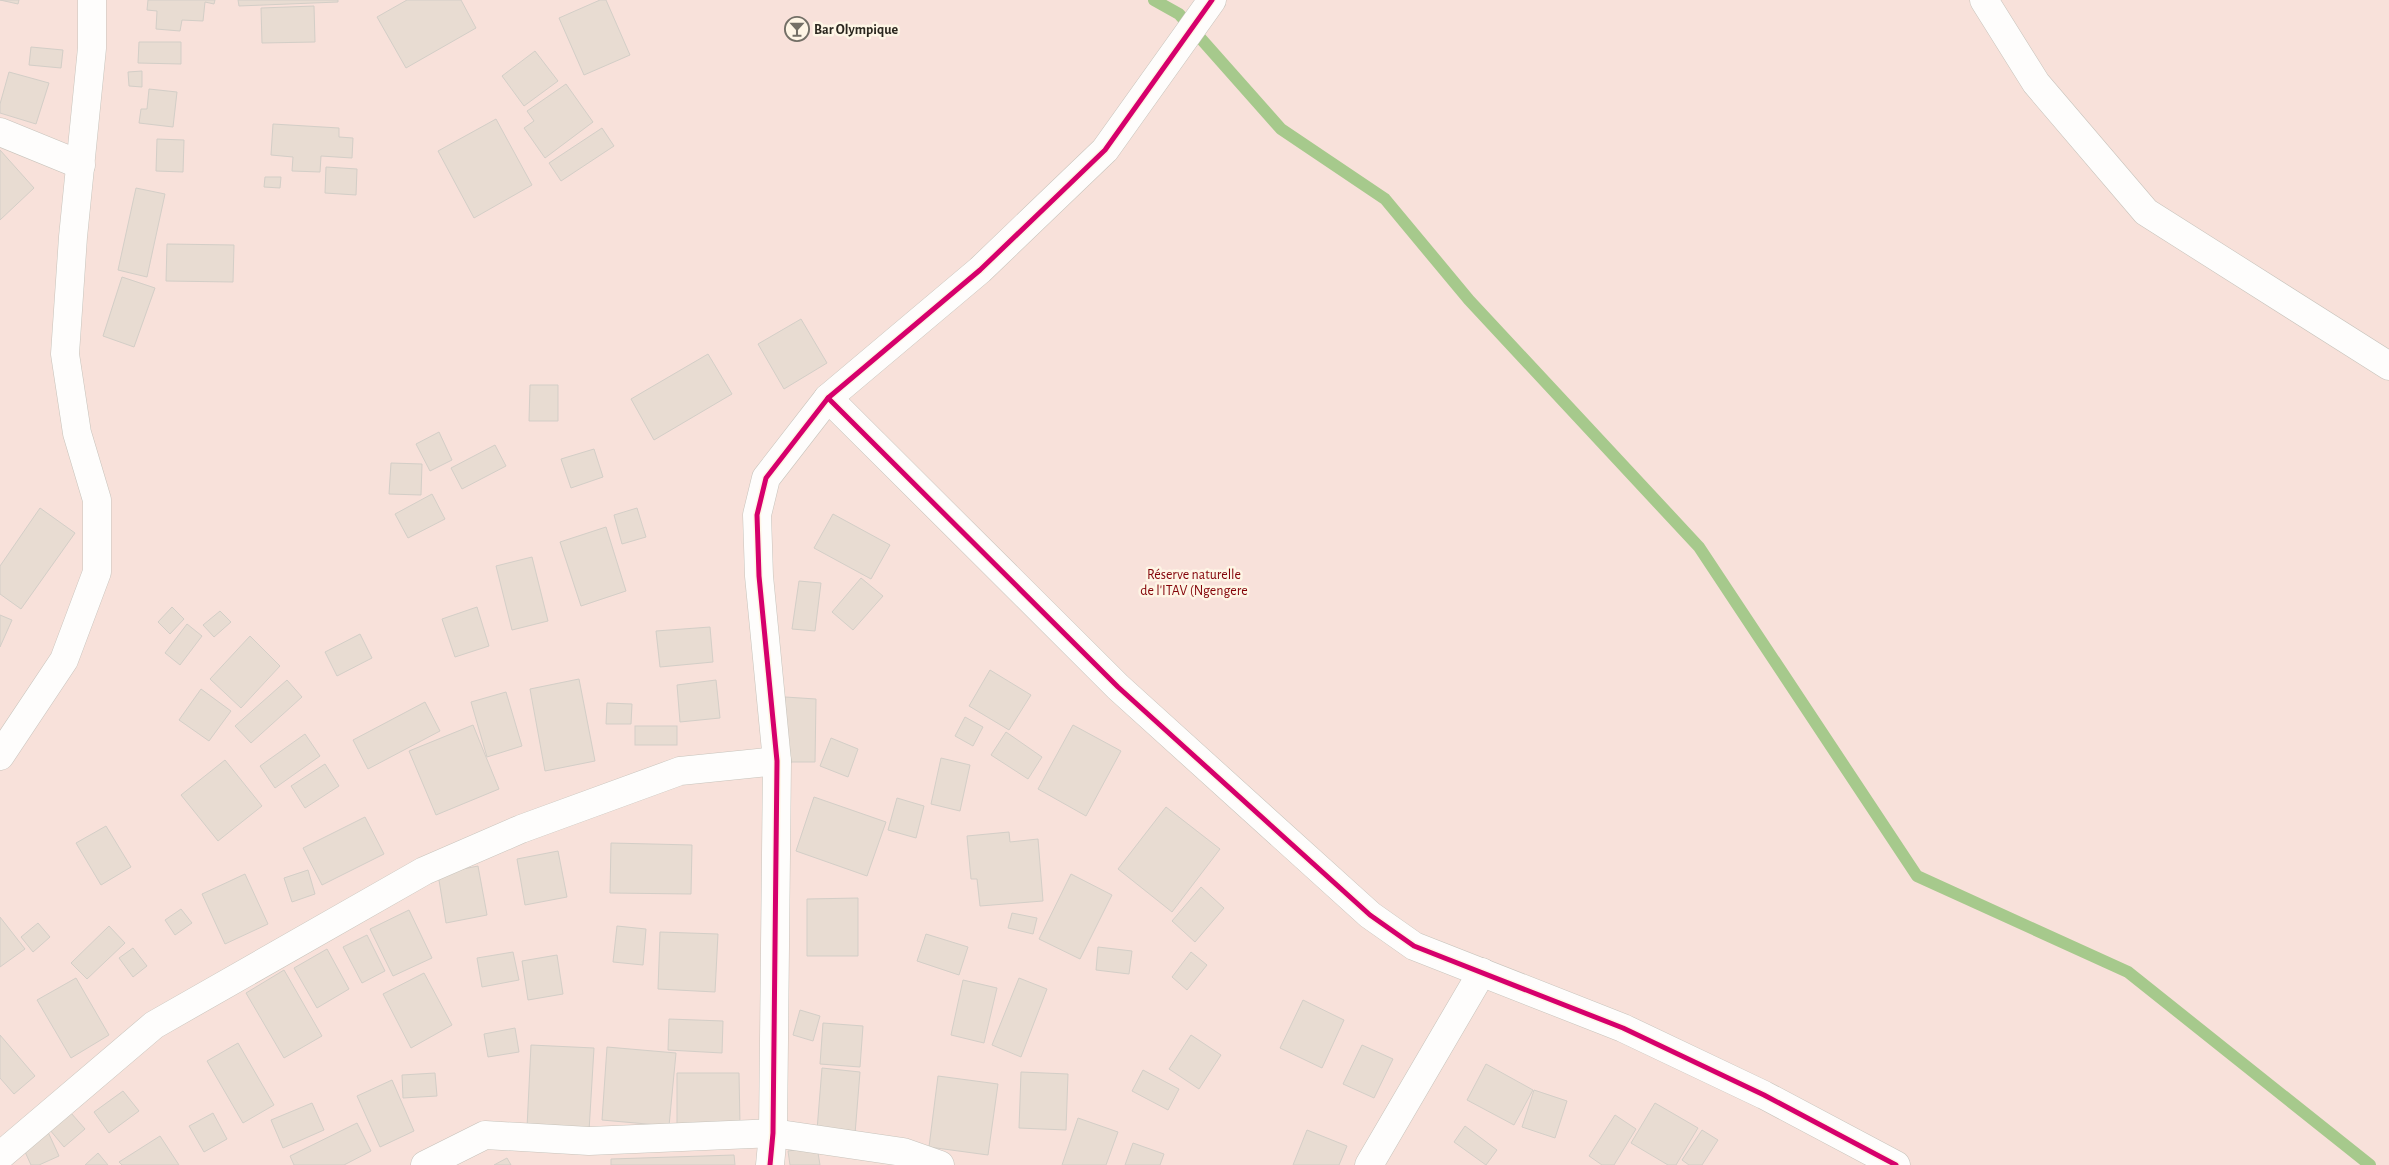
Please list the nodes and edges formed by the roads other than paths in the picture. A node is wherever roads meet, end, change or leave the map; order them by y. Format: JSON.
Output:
{"nodes":[{"id":1,"x":92,"y":0,"type":"edge"},
{"id":2,"x":1212,"y":0,"type":"edge"},
{"id":3,"x":1984,"y":0,"type":"edge"},
{"id":4,"x":0,"y":132,"type":"edge"},
{"id":5,"x":81,"y":165,"type":"junction"},
{"id":6,"x":2389,"y":366,"type":"edge"},
{"id":7,"x":828,"y":398,"type":"junction"},
{"id":8,"x":0,"y":756,"type":"edge"},
{"id":9,"x":777,"y":761,"type":"junction"},
{"id":10,"x":1482,"y":972,"type":"junction"},
{"id":11,"x":772,"y":1133,"type":"junction"},
{"id":12,"x":0,"y":1156,"type":"edge"},
{"id":13,"x":425,"y":1165,"type":"edge"},
{"id":14,"x":770,"y":1165,"type":"edge"},
{"id":15,"x":940,"y":1165,"type":"edge"},
{"id":16,"x":1369,"y":1165,"type":"edge"},
{"id":17,"x":1896,"y":1165,"type":"edge"}],
"edges":[{"from":1,"to":5,"type":"street"},
{"from":2,"to":7,"type":"street"},
{"from":3,"to":6,"type":"street"},
{"from":4,"to":5,"type":"street"},
{"from":5,"to":8,"type":"street"},
{"from":7,"to":9,"type":"street"},
{"from":7,"to":10,"type":"street"},
{"from":9,"to":11,"type":"street"},
{"from":9,"to":12,"type":"street"},
{"from":10,"to":16,"type":"street"},
{"from":10,"to":17,"type":"street"},
{"from":11,"to":13,"type":"street"},
{"from":11,"to":14,"type":"street"},
{"from":11,"to":15,"type":"street"}]}
